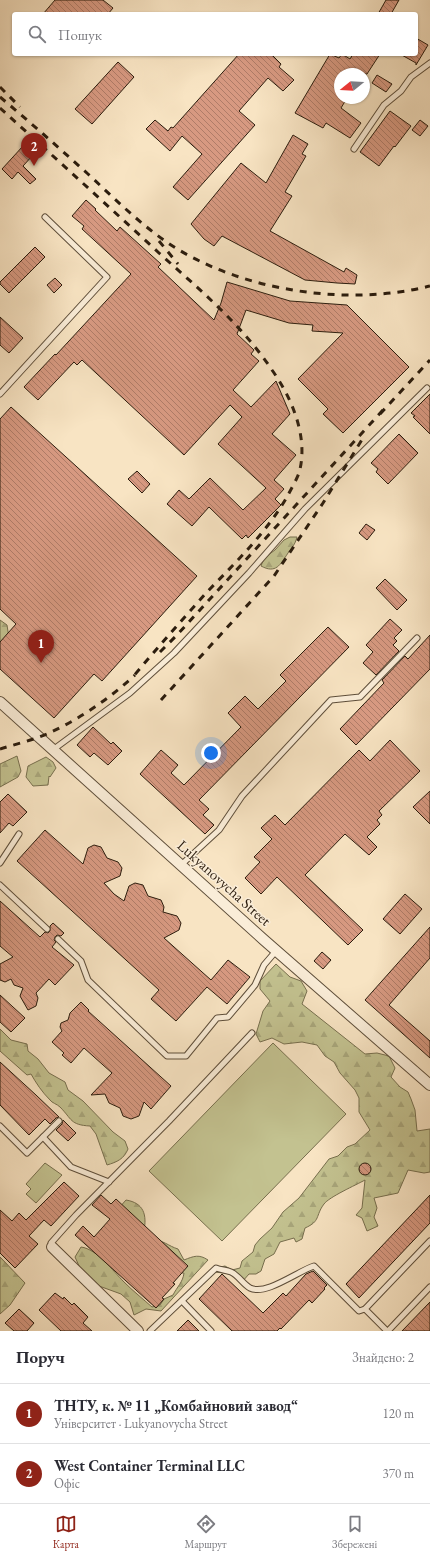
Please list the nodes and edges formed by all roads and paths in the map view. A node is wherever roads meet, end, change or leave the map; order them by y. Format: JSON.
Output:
{"nodes":[{"id":1,"x":430,"y":63,"type":"edge"},
{"id":2,"x":354,"y":149,"type":"dead end"},
{"id":3,"x":45,"y":218,"type":"dead end"},
{"id":4,"x":427,"y":388,"type":"dead end"},
{"id":5,"x":0,"y":394,"type":"edge"},
{"id":6,"x":417,"y":638,"type":"dead end"},
{"id":7,"x":0,"y":702,"type":"edge"},
{"id":8,"x":54,"y":749,"type":"junction"},
{"id":9,"x":19,"y":834,"type":"dead end"},
{"id":10,"x":0,"y":863,"type":"edge"},
{"id":11,"x":181,"y":865,"type":"junction"},
{"id":12,"x":0,"y":885,"type":"edge"},
{"id":13,"x":47,"y":929,"type":"dead end"},
{"id":14,"x":58,"y":940,"type":"dead end"},
{"id":15,"x":276,"y":951,"type":"junction"},
{"id":16,"x":252,"y":1033,"type":"dead end"},
{"id":17,"x":430,"y":1085,"type":"edge"},
{"id":18,"x":59,"y":1121,"type":"dead end"},
{"id":19,"x":0,"y":1126,"type":"edge"},
{"id":20,"x":43,"y":1138,"type":"junction"},
{"id":21,"x":109,"y":1182,"type":"junction"},
{"id":22,"x":430,"y":1240,"type":"edge"},
{"id":23,"x":52,"y":1247,"type":"joint"},
{"id":24,"x":430,"y":1287,"type":"edge"},
{"id":25,"x":182,"y":1301,"type":"junction"},
{"id":26,"x":365,"y":1309,"type":"junction"},
{"id":27,"x":138,"y":1331,"type":"edge"},
{"id":28,"x":150,"y":1331,"type":"edge"},
{"id":29,"x":211,"y":1331,"type":"edge"},
{"id":30,"x":388,"y":1331,"type":"edge"}],
"edges":[{"from":1,"to":2,"type":"lane"},
{"from":3,"to":5,"type":"lane"},
{"from":4,"to":8,"type":"lane"},
{"from":6,"to":11,"type":"lane"},
{"from":7,"to":8,"type":"street","name":"Lukyanovycha Street"},
{"from":8,"to":11,"type":"street","name":"Lukyanovycha Street"},
{"from":9,"to":10,"type":"lane"},
{"from":11,"to":15,"type":"street","name":"Lukyanovycha Street"},
{"from":12,"to":13,"type":"lane"},
{"from":14,"to":15,"type":"lane"},
{"from":15,"to":17,"type":"street","name":"Lukyanovycha Street"},
{"from":16,"to":21,"type":"lane"},
{"from":18,"to":20,"type":"lane"},
{"from":19,"to":20,"type":"lane"},
{"from":20,"to":21,"type":"lane"},
{"from":21,"to":23,"type":"lane"},
{"from":22,"to":26,"type":"lane"},
{"from":23,"to":27,"type":"street"},
{"from":24,"to":30,"type":"lane"},
{"from":25,"to":26,"type":"lane"},
{"from":25,"to":28,"type":"lane"},
{"from":25,"to":29,"type":"lane"},
{"from":26,"to":30,"type":"lane"}]}
